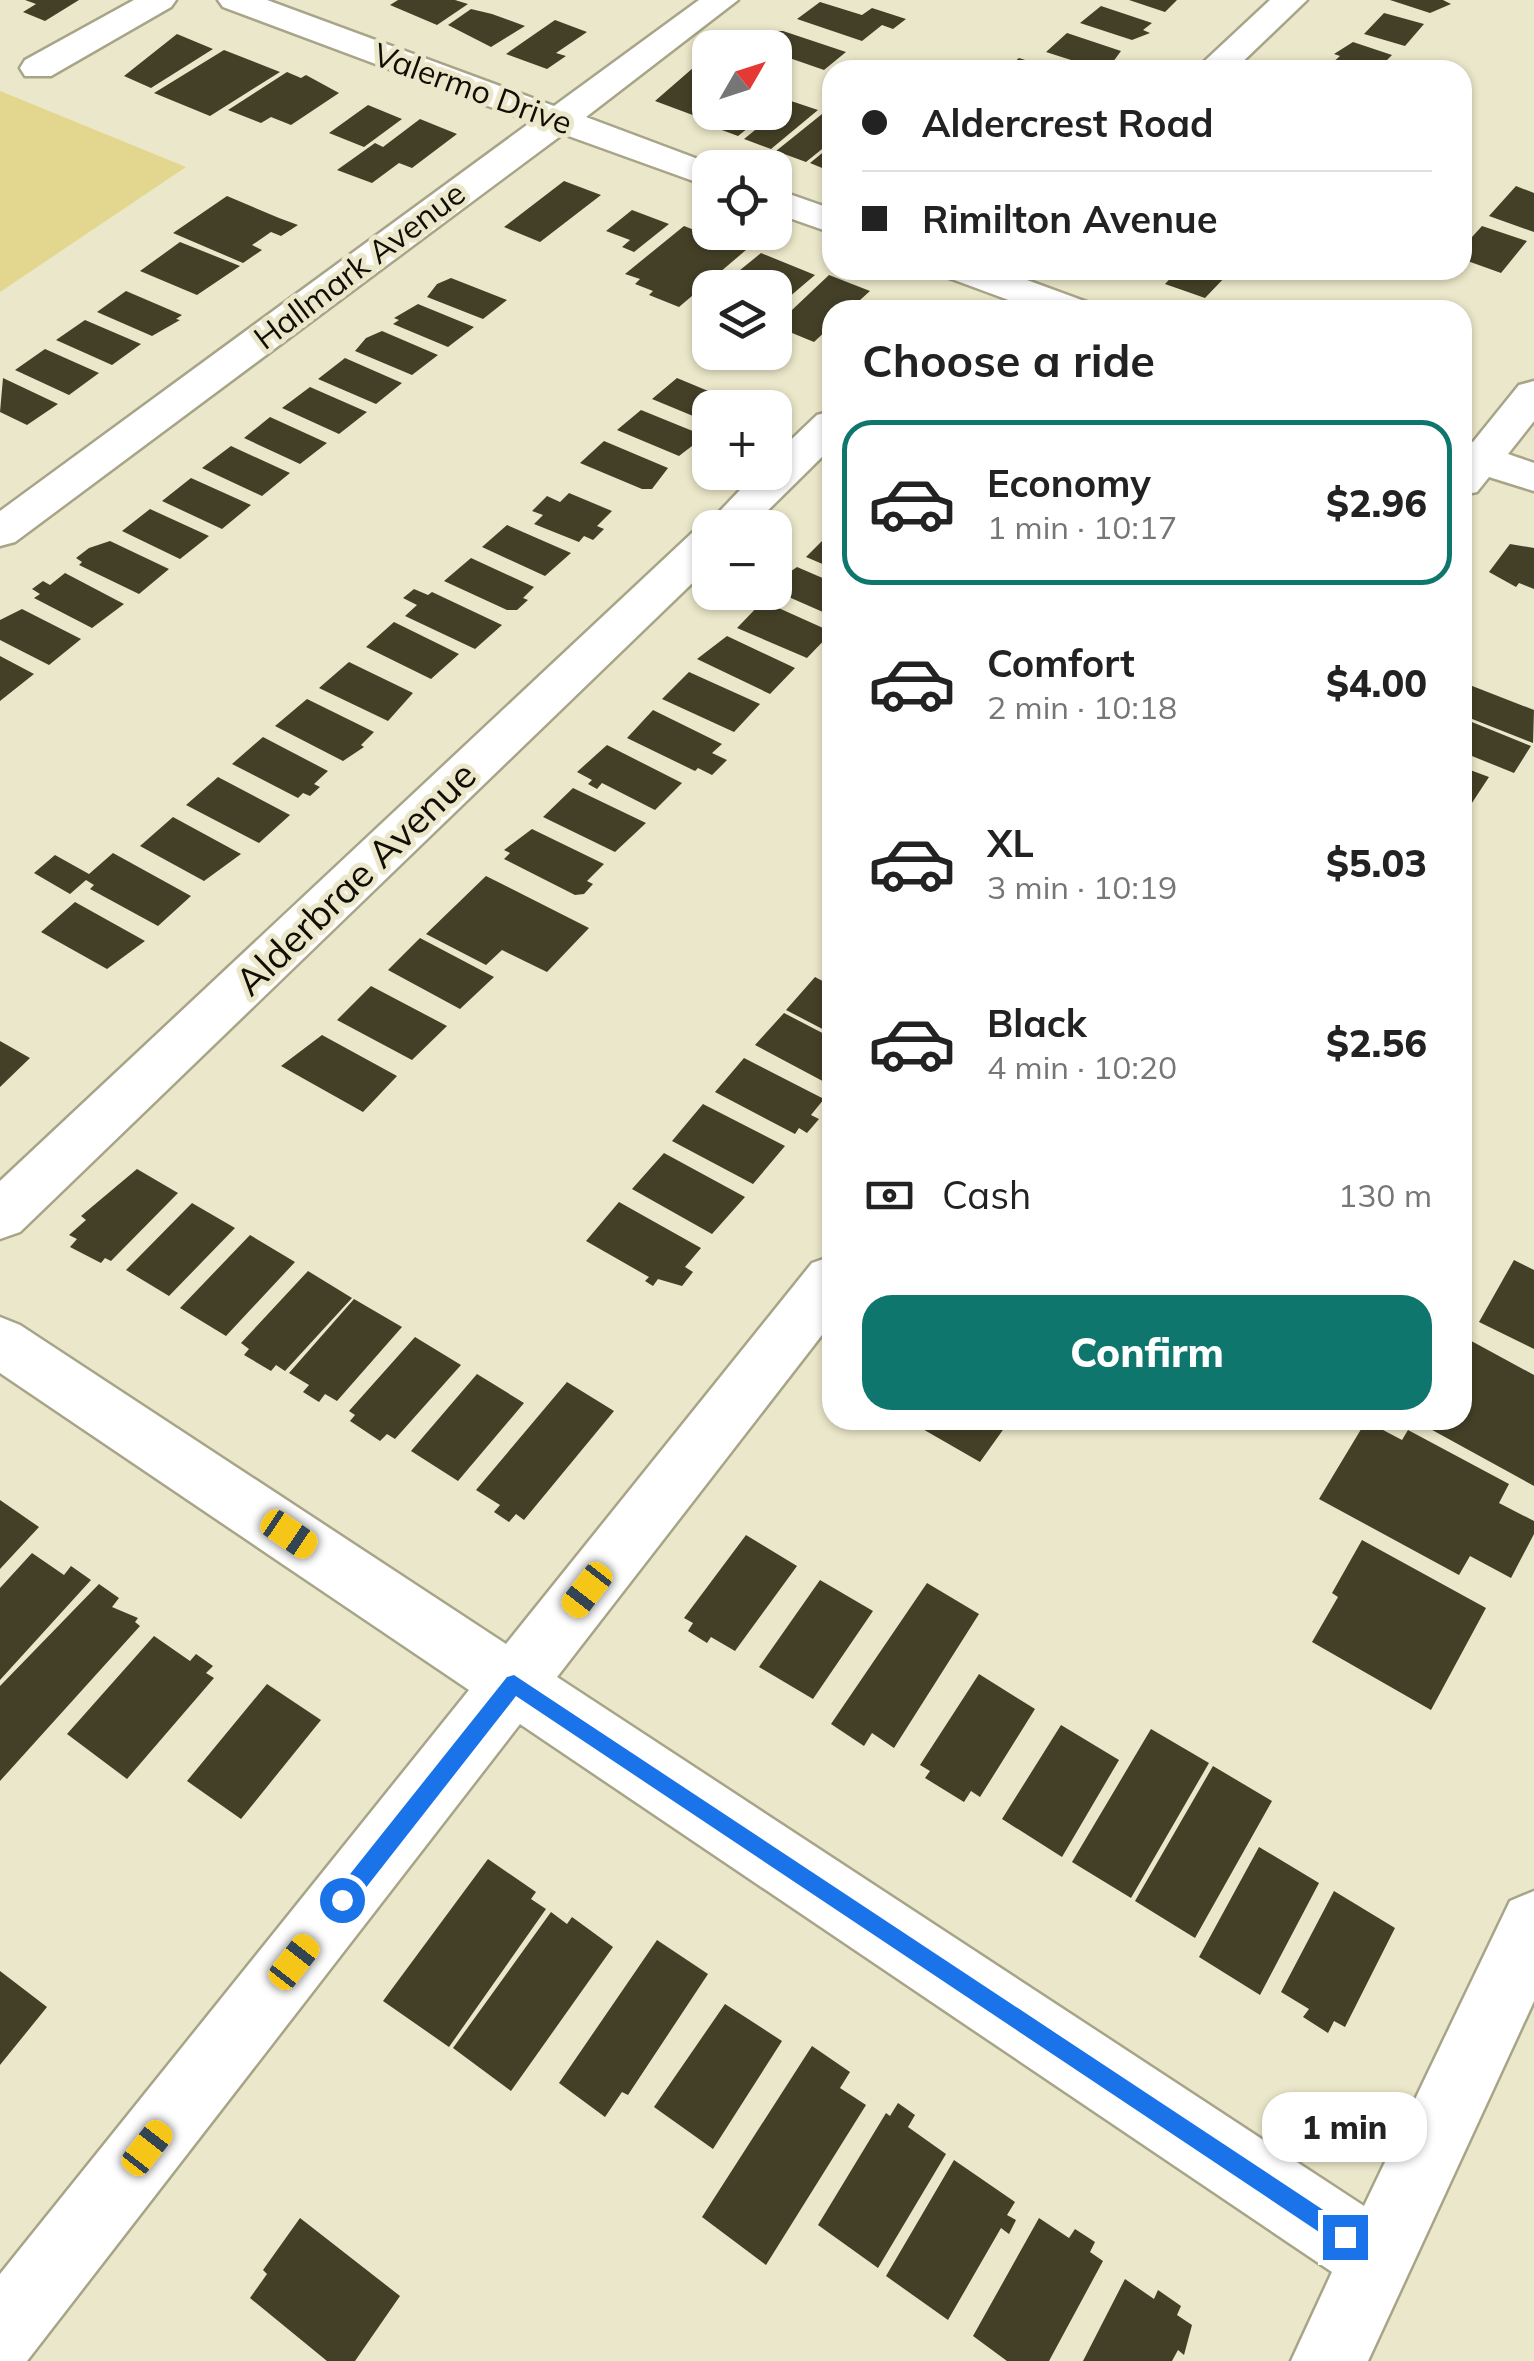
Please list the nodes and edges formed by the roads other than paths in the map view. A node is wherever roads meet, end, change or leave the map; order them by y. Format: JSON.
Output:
{"nodes":[{"id":1,"x":158,"y":0,"type":"edge"},
{"id":2,"x":235,"y":0,"type":"edge"},
{"id":3,"x":721,"y":0,"type":"edge"},
{"id":4,"x":1290,"y":0,"type":"edge"},
{"id":5,"x":1224,"y":60,"type":"edge"},
{"id":6,"x":38,"y":68,"type":"dead end"},
{"id":7,"x":555,"y":118,"type":"junction"},
{"id":8,"x":692,"y":169,"type":"edge"},
{"id":9,"x":792,"y":207,"type":"edge"},
{"id":10,"x":822,"y":218,"type":"edge"},
{"id":11,"x":998,"y":280,"type":"edge"},
{"id":12,"x":1048,"y":300,"type":"edge"},
{"id":13,"x":1534,"y":394,"type":"edge"},
{"id":14,"x":822,"y":434,"type":"edge"},
{"id":15,"x":1472,"y":460,"type":"edge"},
{"id":16,"x":1472,"y":465,"type":"edge"},
{"id":17,"x":1534,"y":478,"type":"edge"},
{"id":18,"x":743,"y":510,"type":"edge"},
{"id":19,"x":0,"y":532,"type":"edge"},
{"id":20,"x":692,"y":557,"type":"edge"},
{"id":21,"x":0,"y":1216,"type":"edge"},
{"id":22,"x":822,"y":1293,"type":"edge"},
{"id":23,"x":0,"y":1342,"type":"edge"},
{"id":24,"x":514,"y":1684,"type":"junction"},
{"id":25,"x":1534,"y":1925,"type":"edge"},
{"id":26,"x":1378,"y":2259,"type":"junction"},
{"id":27,"x":0,"y":2334,"type":"edge"},
{"id":28,"x":1329,"y":2361,"type":"edge"}],
"edges":[{"from":1,"to":6,"type":"street"},
{"from":2,"to":7,"type":"street","name":"Valermo Drive"},
{"from":3,"to":7,"type":"street","name":"Hallmark Avenue"},
{"from":4,"to":5,"type":"street"},
{"from":7,"to":8,"type":"street","name":"Valermo Drive"},
{"from":7,"to":19,"type":"street","name":"Hallmark Avenue"},
{"from":9,"to":10,"type":"street"},
{"from":11,"to":12,"type":"street"},
{"from":13,"to":15,"type":"street"},
{"from":14,"to":18,"type":"street"},
{"from":16,"to":17,"type":"street"},
{"from":20,"to":21,"type":"street","name":"Alderbrae Avenue"},
{"from":22,"to":24,"type":"street"},
{"from":23,"to":24,"type":"street"},
{"from":24,"to":26,"type":"street"},
{"from":24,"to":27,"type":"street"},
{"from":25,"to":26,"type":"street"},
{"from":26,"to":28,"type":"street"}]}
